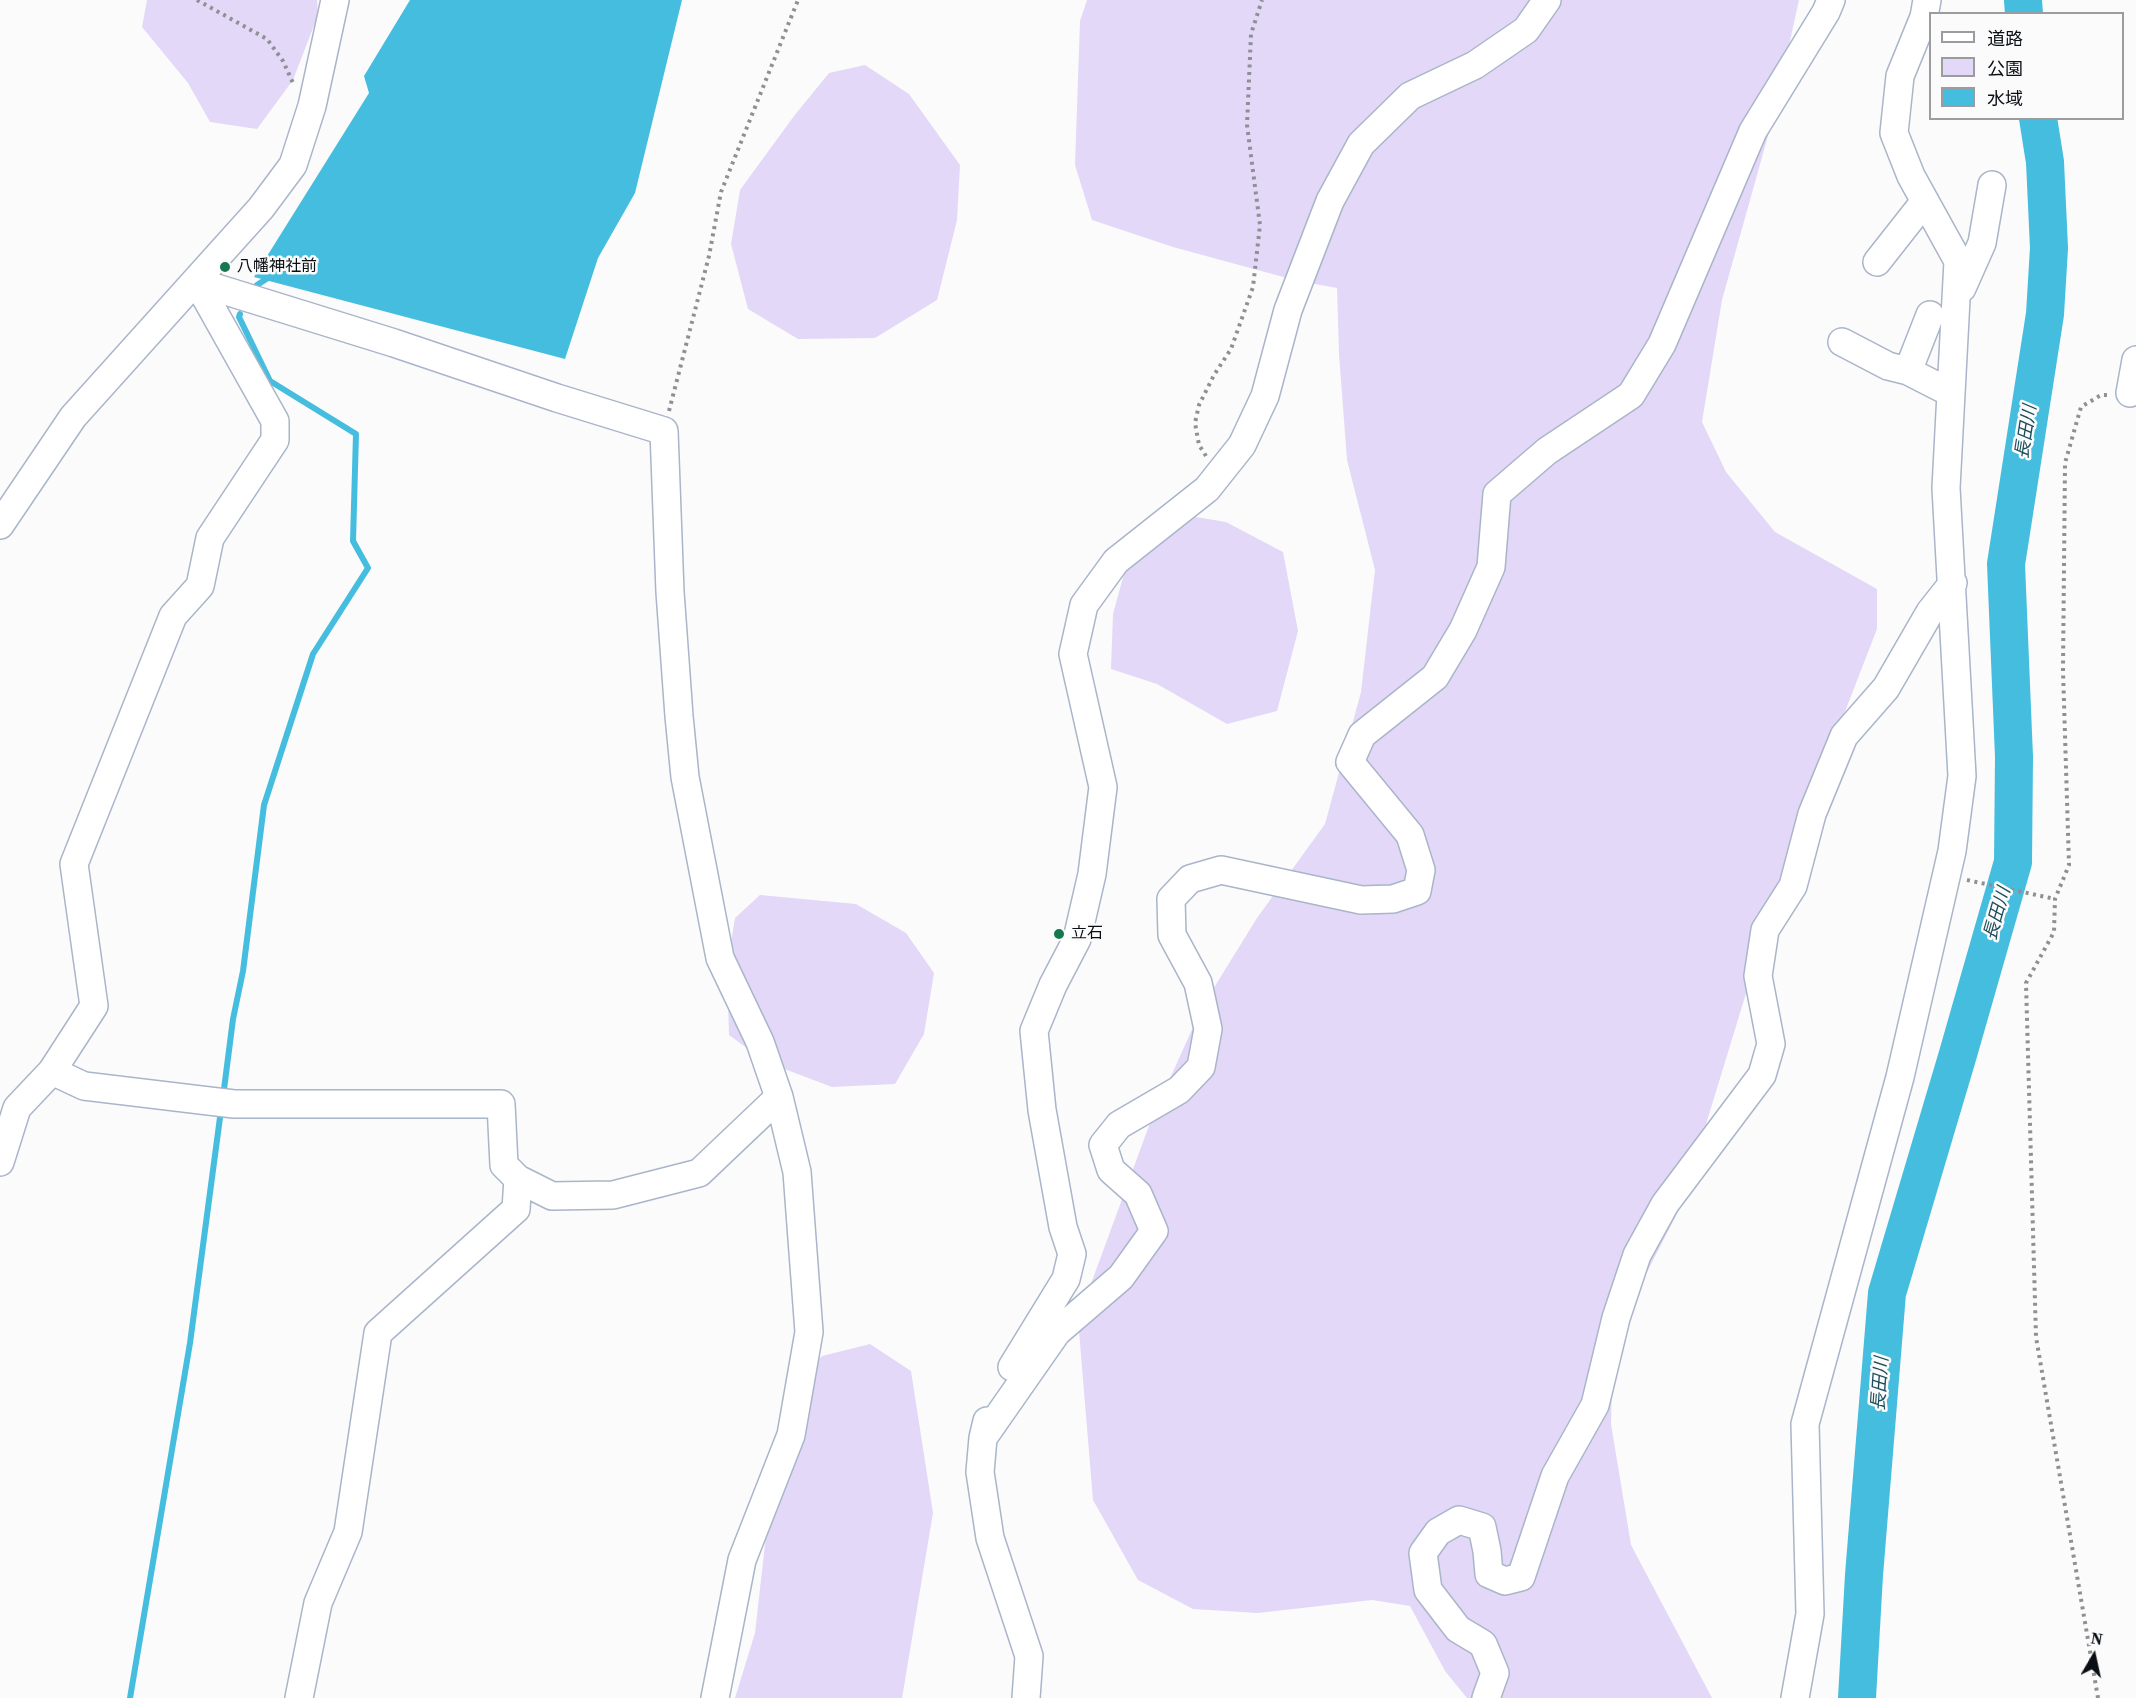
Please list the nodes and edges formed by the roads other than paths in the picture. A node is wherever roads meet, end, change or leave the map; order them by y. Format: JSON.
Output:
{"nodes":[{"id":1,"x":335,"y":0,"type":"edge"},
{"id":2,"x":1547,"y":0,"type":"edge"},
{"id":3,"x":1831,"y":0,"type":"edge"},
{"id":4,"x":1927,"y":0,"type":"edge"},
{"id":5,"x":1992,"y":185,"type":"dead end"},
{"id":6,"x":1925,"y":201,"type":"junction"},
{"id":7,"x":1877,"y":262,"type":"dead end"},
{"id":8,"x":196,"y":282,"type":"junction"},
{"id":9,"x":1956,"y":300,"type":"junction"},
{"id":10,"x":1930,"y":315,"type":"dead end"},
{"id":11,"x":1842,"y":342,"type":"dead end"},
{"id":12,"x":2136,"y":360,"type":"edge"},
{"id":13,"x":1908,"y":371,"type":"junction"},
{"id":14,"x":1951,"y":393,"type":"junction"},
{"id":15,"x":2130,"y":393,"type":"road end"},
{"id":16,"x":0,"y":525,"type":"edge"},
{"id":17,"x":1953,"y":583,"type":"junction"},
{"id":18,"x":52,"y":1071,"type":"junction"},
{"id":19,"x":780,"y":1096,"type":"junction"},
{"id":20,"x":0,"y":1162,"type":"edge"},
{"id":21,"x":518,"y":1179,"type":"junction"},
{"id":22,"x":983,"y":1438,"type":"junction"},
{"id":23,"x":299,"y":1698,"type":"edge"},
{"id":24,"x":715,"y":1698,"type":"edge"},
{"id":25,"x":1026,"y":1698,"type":"edge"},
{"id":26,"x":1486,"y":1698,"type":"edge"},
{"id":27,"x":1795,"y":1698,"type":"edge"}],
"edges":[{"from":1,"to":8,"type":"street"},
{"from":2,"to":22,"type":"street"},
{"from":3,"to":22,"type":"street"},
{"from":4,"to":6,"type":"street"},
{"from":5,"to":9,"type":"street"},
{"from":6,"to":7,"type":"street"},
{"from":6,"to":9,"type":"street"},
{"from":8,"to":16,"type":"street"},
{"from":8,"to":18,"type":"street"},
{"from":8,"to":19,"type":"street"},
{"from":9,"to":14,"type":"street"},
{"from":10,"to":13,"type":"street"},
{"from":11,"to":13,"type":"street"},
{"from":12,"to":15,"type":"street"},
{"from":13,"to":14,"type":"street"},
{"from":14,"to":17,"type":"street"},
{"from":17,"to":26,"type":"street"},
{"from":17,"to":27,"type":"street"},
{"from":18,"to":20,"type":"street"},
{"from":18,"to":21,"type":"street"},
{"from":19,"to":21,"type":"street"},
{"from":19,"to":24,"type":"street"},
{"from":21,"to":23,"type":"street"},
{"from":22,"to":25,"type":"street"}]}
